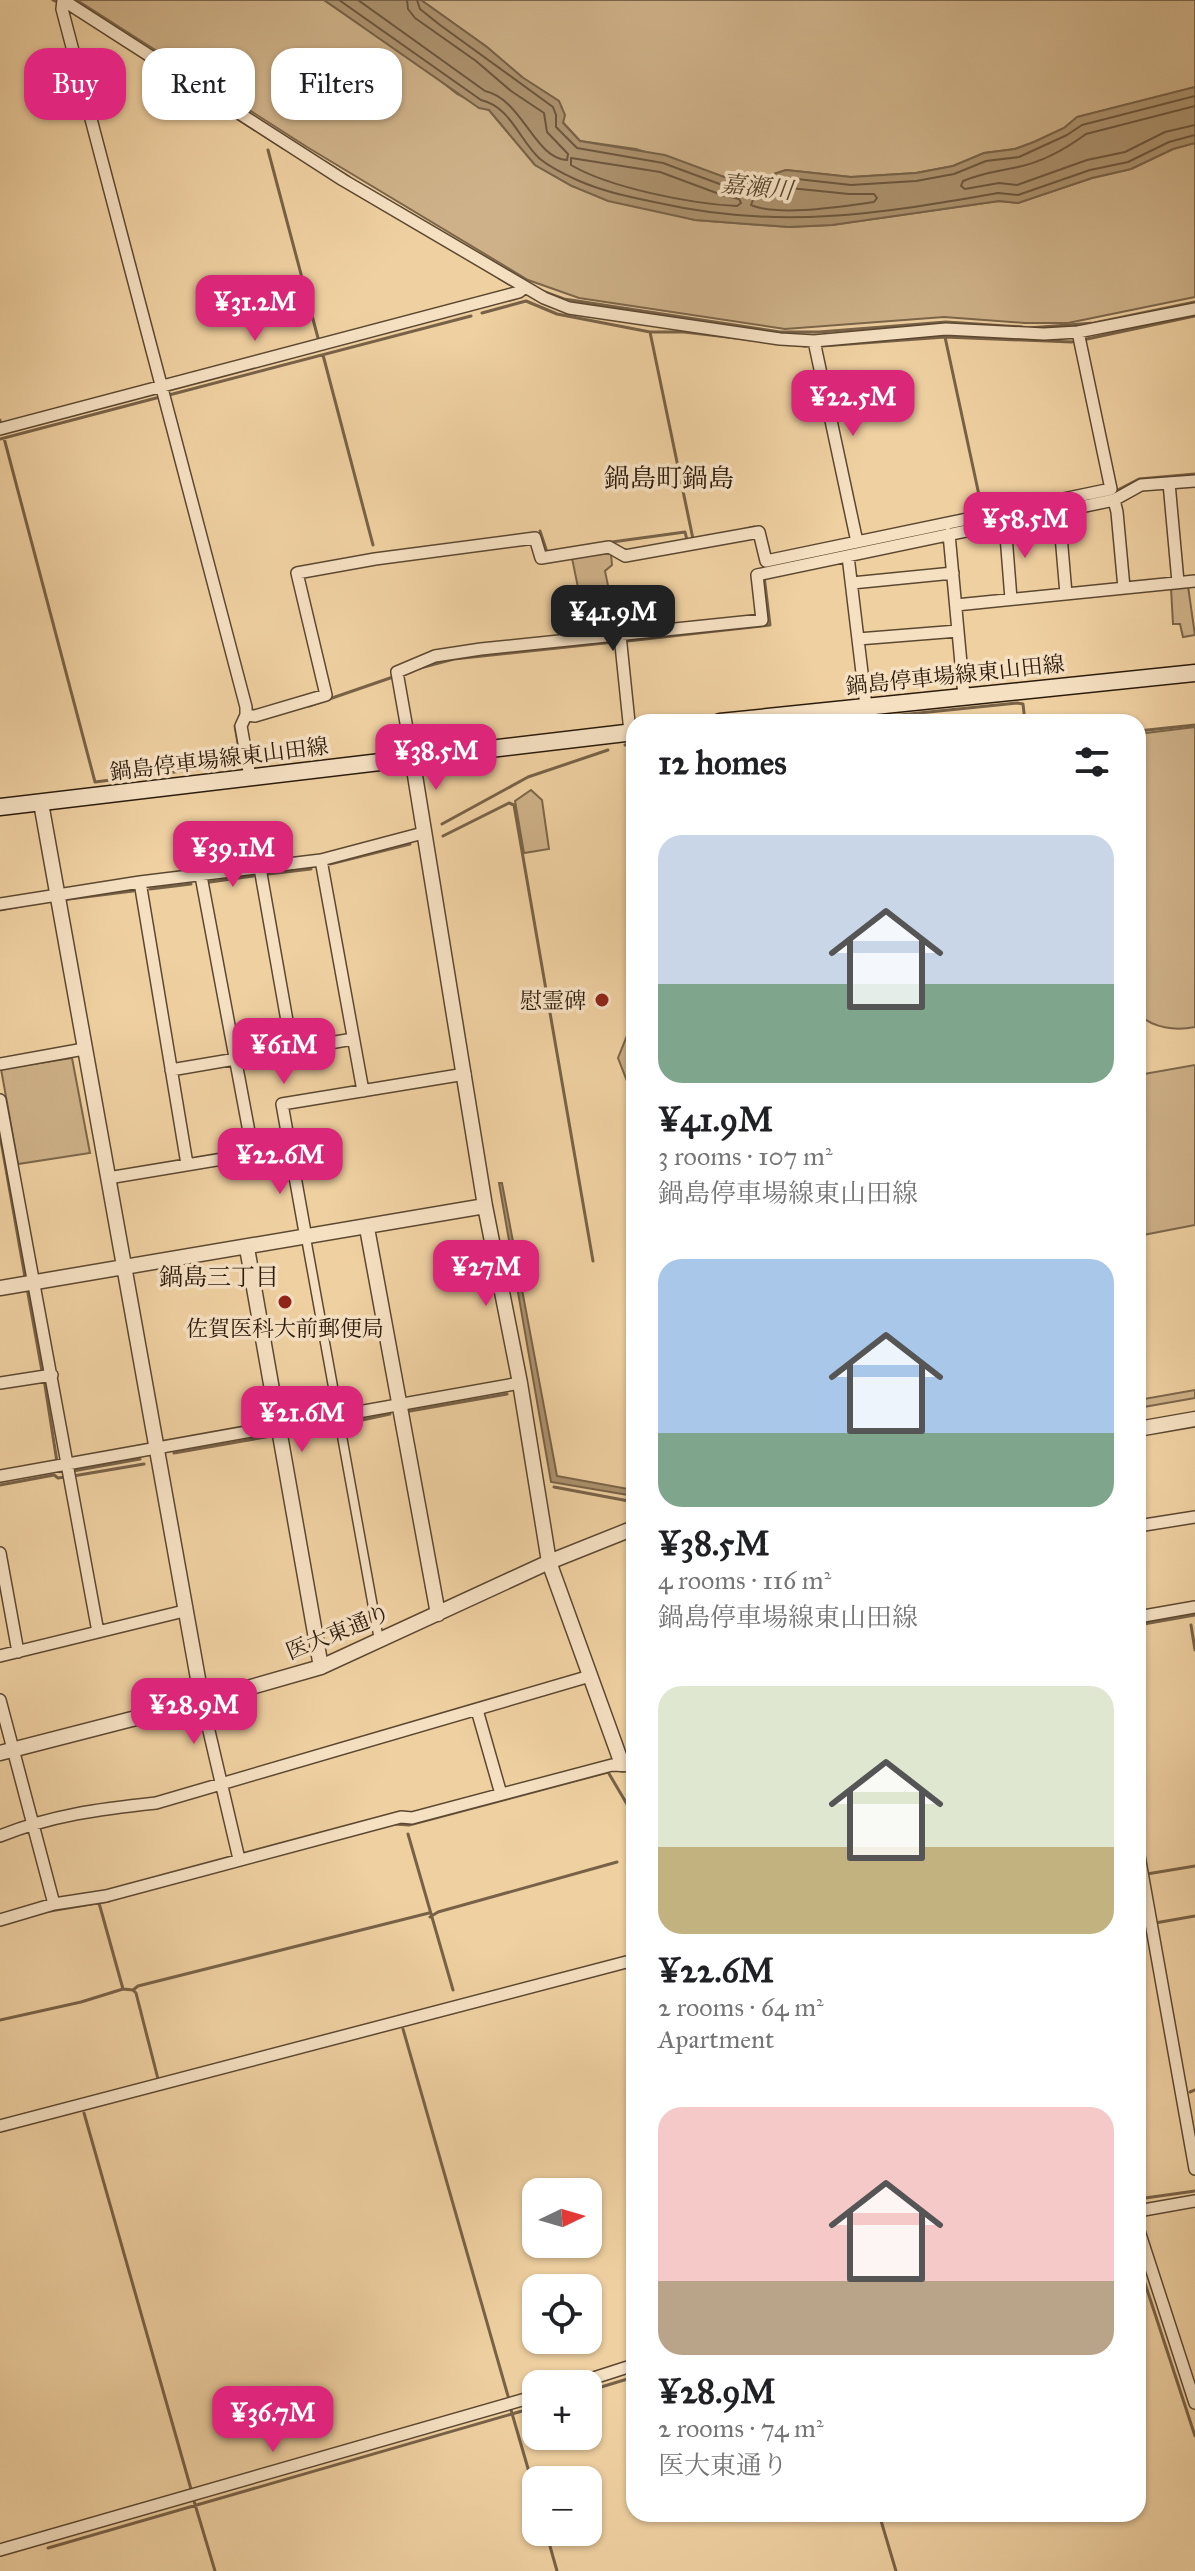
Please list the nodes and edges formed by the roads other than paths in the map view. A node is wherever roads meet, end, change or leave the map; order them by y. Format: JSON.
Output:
{"nodes":[{"id":1,"x":63,"y":0,"type":"edge"},
{"id":2,"x":524,"y":288,"type":"junction"},
{"id":3,"x":1195,"y":309,"type":"edge"},
{"id":4,"x":1078,"y":332,"type":"junction"},
{"id":5,"x":814,"y":341,"type":"junction"},
{"id":6,"x":162,"y":386,"type":"junction"},
{"id":7,"x":0,"y":429,"type":"edge"},
{"id":8,"x":1195,"y":481,"type":"edge"},
{"id":9,"x":1169,"y":483,"type":"junction"},
{"id":10,"x":1114,"y":500,"type":"junction"},
{"id":11,"x":1059,"y":512,"type":"junction"},
{"id":12,"x":1005,"y":523,"type":"junction"},
{"id":13,"x":949,"y":534,"type":"junction"},
{"id":14,"x":857,"y":542,"type":"junction"},
{"id":15,"x":848,"y":556,"type":"junction"},
{"id":16,"x":953,"y":573,"type":"junction"},
{"id":17,"x":1195,"y":581,"type":"edge"},
{"id":18,"x":1178,"y":582,"type":"junction"},
{"id":19,"x":852,"y":583,"type":"junction"},
{"id":20,"x":1124,"y":588,"type":"junction"},
{"id":21,"x":1066,"y":594,"type":"junction"},
{"id":22,"x":1011,"y":599,"type":"junction"},
{"id":23,"x":956,"y":605,"type":"junction"},
{"id":24,"x":958,"y":631,"type":"junction"},
{"id":25,"x":620,"y":635,"type":"junction"},
{"id":26,"x":858,"y":639,"type":"junction"},
{"id":27,"x":1195,"y":673,"type":"edge"},
{"id":28,"x":964,"y":696,"type":"junction"},
{"id":29,"x":866,"y":706,"type":"junction"},
{"id":30,"x":630,"y":714,"type":"edge"},
{"id":31,"x":793,"y":714,"type":"edge"},
{"id":32,"x":246,"y":715,"type":"junction"},
{"id":33,"x":626,"y":733,"type":"edge"},
{"id":34,"x":412,"y":757,"type":"junction"},
{"id":35,"x":250,"y":777,"type":"junction"},
{"id":36,"x":41,"y":803,"type":"junction"},
{"id":37,"x":0,"y":807,"type":"edge"},
{"id":38,"x":423,"y":833,"type":"junction"},
{"id":39,"x":321,"y":860,"type":"junction"},
{"id":40,"x":260,"y":868,"type":"junction"},
{"id":41,"x":201,"y":876,"type":"junction"},
{"id":42,"x":140,"y":882,"type":"junction"},
{"id":43,"x":57,"y":894,"type":"junction"},
{"id":44,"x":0,"y":904,"type":"edge"},
{"id":45,"x":353,"y":1039,"type":"junction"},
{"id":46,"x":84,"y":1049,"type":"junction"},
{"id":47,"x":292,"y":1049,"type":"junction"},
{"id":48,"x":235,"y":1060,"type":"junction"},
{"id":49,"x":0,"y":1064,"type":"edge"},
{"id":50,"x":171,"y":1070,"type":"junction"},
{"id":51,"x":465,"y":1074,"type":"junction"},
{"id":52,"x":363,"y":1091,"type":"junction"},
{"id":53,"x":0,"y":1100,"type":"edge"},
{"id":54,"x":289,"y":1148,"type":"junction"},
{"id":55,"x":253,"y":1153,"type":"junction"},
{"id":56,"x":187,"y":1164,"type":"junction"},
{"id":57,"x":108,"y":1178,"type":"junction"},
{"id":58,"x":485,"y":1206,"type":"junction"},
{"id":59,"x":367,"y":1228,"type":"junction"},
{"id":60,"x":306,"y":1238,"type":"junction"},
{"id":61,"x":247,"y":1248,"type":"junction"},
{"id":62,"x":123,"y":1268,"type":"junction"},
{"id":63,"x":29,"y":1283,"type":"junction"},
{"id":64,"x":0,"y":1288,"type":"edge"},
{"id":65,"x":46,"y":1376,"type":"junction"},
{"id":66,"x":0,"y":1383,"type":"edge"},
{"id":67,"x":520,"y":1383,"type":"junction"},
{"id":68,"x":400,"y":1404,"type":"junction"},
{"id":69,"x":339,"y":1416,"type":"junction"},
{"id":70,"x":1195,"y":1419,"type":"edge"},
{"id":71,"x":278,"y":1426,"type":"junction"},
{"id":72,"x":1146,"y":1428,"type":"edge"},
{"id":73,"x":155,"y":1450,"type":"junction"},
{"id":74,"x":64,"y":1469,"type":"junction"},
{"id":75,"x":0,"y":1476,"type":"edge"},
{"id":76,"x":1195,"y":1517,"type":"edge"},
{"id":77,"x":1146,"y":1525,"type":"edge"},
{"id":78,"x":626,"y":1531,"type":"edge"},
{"id":79,"x":0,"y":1553,"type":"edge"},
{"id":80,"x":549,"y":1562,"type":"junction"},
{"id":81,"x":4,"y":1597,"type":"edge"},
{"id":82,"x":1195,"y":1607,"type":"edge"},
{"id":83,"x":184,"y":1611,"type":"junction"},
{"id":84,"x":438,"y":1614,"type":"junction"},
{"id":85,"x":1146,"y":1616,"type":"edge"},
{"id":86,"x":98,"y":1632,"type":"junction"},
{"id":87,"x":379,"y":1640,"type":"junction"},
{"id":88,"x":18,"y":1652,"type":"junction"},
{"id":89,"x":0,"y":1656,"type":"edge"},
{"id":90,"x":321,"y":1667,"type":"junction"},
{"id":91,"x":590,"y":1676,"type":"junction"},
{"id":92,"x":0,"y":1700,"type":"edge"},
{"id":93,"x":202,"y":1701,"type":"junction"},
{"id":94,"x":477,"y":1710,"type":"junction"},
{"id":95,"x":6,"y":1752,"type":"edge"},
{"id":96,"x":626,"y":1760,"type":"edge"},
{"id":97,"x":626,"y":1765,"type":"edge"},
{"id":98,"x":221,"y":1783,"type":"junction"},
{"id":99,"x":501,"y":1794,"type":"junction"},
{"id":100,"x":33,"y":1822,"type":"junction"},
{"id":101,"x":0,"y":1836,"type":"edge"},
{"id":102,"x":239,"y":1859,"type":"junction"},
{"id":103,"x":1146,"y":1896,"type":"edge"},
{"id":104,"x":54,"y":1904,"type":"junction"},
{"id":105,"x":0,"y":1920,"type":"edge"},
{"id":106,"x":626,"y":1962,"type":"edge"},
{"id":107,"x":1191,"y":2124,"type":"edge"},
{"id":108,"x":0,"y":2126,"type":"edge"},
{"id":109,"x":1195,"y":2169,"type":"edge"},
{"id":110,"x":1195,"y":2201,"type":"edge"},
{"id":111,"x":1146,"y":2210,"type":"edge"},
{"id":112,"x":1146,"y":2253,"type":"edge"},
{"id":113,"x":626,"y":2368,"type":"edge"},
{"id":114,"x":602,"y":2375,"type":"edge"},
{"id":115,"x":522,"y":2400,"type":"edge"},
{"id":116,"x":1195,"y":2403,"type":"edge"},
{"id":117,"x":0,"y":2550,"type":"edge"}],
"edges":[{"from":1,"to":2,"type":"street"},
{"from":1,"to":6,"type":"street"},
{"from":2,"to":5,"type":"street"},
{"from":2,"to":6,"type":"street"},
{"from":3,"to":4,"type":"street"},
{"from":4,"to":5,"type":"street"},
{"from":4,"to":14,"type":"street"},
{"from":5,"to":14,"type":"street"},
{"from":6,"to":7,"type":"street"},
{"from":6,"to":32,"type":"street"},
{"from":8,"to":9,"type":"street"},
{"from":9,"to":10,"type":"street"},
{"from":9,"to":18,"type":"street"},
{"from":10,"to":11,"type":"street"},
{"from":10,"to":20,"type":"street"},
{"from":11,"to":12,"type":"street"},
{"from":11,"to":21,"type":"street"},
{"from":12,"to":13,"type":"street"},
{"from":12,"to":22,"type":"street"},
{"from":13,"to":15,"type":"street"},
{"from":13,"to":16,"type":"street"},
{"from":14,"to":32,"type":"street"},
{"from":15,"to":19,"type":"street"},
{"from":15,"to":25,"type":"street"},
{"from":16,"to":19,"type":"street"},
{"from":16,"to":23,"type":"street"},
{"from":17,"to":18,"type":"street"},
{"from":18,"to":20,"type":"street"},
{"from":19,"to":26,"type":"street"},
{"from":20,"to":21,"type":"street"},
{"from":21,"to":22,"type":"street"},
{"from":22,"to":23,"type":"street"},
{"from":23,"to":24,"type":"street"},
{"from":24,"to":26,"type":"street"},
{"from":24,"to":28,"type":"street"},
{"from":25,"to":30,"type":"street"},
{"from":25,"to":34,"type":"street"},
{"from":26,"to":29,"type":"street"},
{"from":27,"to":28,"type":"main road","name":"鍋島停車場線東山田線"},
{"from":28,"to":29,"type":"main road","name":"鍋島停車場線東山田線"},
{"from":29,"to":31,"type":"main road","name":"鍋島停車場線東山田線"},
{"from":32,"to":35,"type":"street"},
{"from":33,"to":34,"type":"main road","name":"鍋島停車場線東山田線"},
{"from":34,"to":35,"type":"main road","name":"鍋島停車場線東山田線"},
{"from":34,"to":38,"type":"street"},
{"from":35,"to":36,"type":"main road","name":"鍋島停車場線東山田線"},
{"from":36,"to":37,"type":"main road","name":"鍋島停車場線東山田線"},
{"from":36,"to":43,"type":"street"},
{"from":38,"to":39,"type":"street"},
{"from":38,"to":51,"type":"street"},
{"from":39,"to":40,"type":"street"},
{"from":39,"to":45,"type":"street"},
{"from":40,"to":41,"type":"street"},
{"from":40,"to":47,"type":"street"},
{"from":41,"to":42,"type":"street"},
{"from":41,"to":48,"type":"street"},
{"from":42,"to":43,"type":"street"},
{"from":42,"to":50,"type":"street"},
{"from":43,"to":44,"type":"street"},
{"from":43,"to":46,"type":"street"},
{"from":45,"to":47,"type":"street"},
{"from":45,"to":52,"type":"street"},
{"from":46,"to":49,"type":"street"},
{"from":46,"to":57,"type":"street"},
{"from":47,"to":48,"type":"street"},
{"from":48,"to":50,"type":"street"},
{"from":48,"to":55,"type":"street"},
{"from":50,"to":56,"type":"street"},
{"from":51,"to":52,"type":"street"},
{"from":51,"to":58,"type":"street"},
{"from":52,"to":54,"type":"street"},
{"from":53,"to":63,"type":"street"},
{"from":54,"to":55,"type":"street"},
{"from":54,"to":60,"type":"street"},
{"from":55,"to":56,"type":"street"},
{"from":56,"to":57,"type":"street"},
{"from":57,"to":62,"type":"street"},
{"from":58,"to":59,"type":"street"},
{"from":58,"to":67,"type":"street"},
{"from":59,"to":60,"type":"street"},
{"from":59,"to":68,"type":"street"},
{"from":60,"to":61,"type":"street"},
{"from":60,"to":69,"type":"street"},
{"from":61,"to":62,"type":"street"},
{"from":61,"to":71,"type":"street"},
{"from":62,"to":63,"type":"street"},
{"from":62,"to":73,"type":"street"},
{"from":63,"to":64,"type":"street"},
{"from":63,"to":65,"type":"street"},
{"from":65,"to":66,"type":"street"},
{"from":65,"to":74,"type":"street"},
{"from":67,"to":68,"type":"street"},
{"from":67,"to":80,"type":"street"},
{"from":68,"to":69,"type":"street"},
{"from":68,"to":84,"type":"street"},
{"from":69,"to":71,"type":"street"},
{"from":69,"to":87,"type":"street"},
{"from":70,"to":72,"type":"street"},
{"from":71,"to":73,"type":"street"},
{"from":71,"to":90,"type":"street"},
{"from":73,"to":74,"type":"street"},
{"from":73,"to":83,"type":"street"},
{"from":74,"to":75,"type":"street"},
{"from":74,"to":86,"type":"street"},
{"from":76,"to":77,"type":"street"},
{"from":78,"to":80,"type":"street","name":"医大東通り"},
{"from":79,"to":81,"type":"street"},
{"from":80,"to":84,"type":"street","name":"医大東通り"},
{"from":80,"to":91,"type":"street"},
{"from":81,"to":88,"type":"street"},
{"from":82,"to":85,"type":"street"},
{"from":83,"to":86,"type":"street"},
{"from":83,"to":93,"type":"street"},
{"from":84,"to":87,"type":"street","name":"医大東通り"},
{"from":86,"to":88,"type":"street"},
{"from":87,"to":90,"type":"street","name":"医大東通り"},
{"from":88,"to":89,"type":"street"},
{"from":90,"to":93,"type":"street","name":"医大東通り"},
{"from":91,"to":94,"type":"street"},
{"from":91,"to":96,"type":"street"},
{"from":92,"to":95,"type":"street"},
{"from":93,"to":95,"type":"street","name":"医大東通り"},
{"from":93,"to":98,"type":"street"},
{"from":94,"to":98,"type":"street"},
{"from":94,"to":99,"type":"street"},
{"from":95,"to":100,"type":"street"},
{"from":97,"to":99,"type":"street"},
{"from":98,"to":100,"type":"street"},
{"from":98,"to":102,"type":"street"},
{"from":99,"to":102,"type":"street"},
{"from":100,"to":101,"type":"street"},
{"from":100,"to":104,"type":"street"},
{"from":102,"to":104,"type":"street"},
{"from":103,"to":107,"type":"street"},
{"from":104,"to":105,"type":"street"},
{"from":106,"to":108,"type":"street"},
{"from":107,"to":109,"type":"street"},
{"from":110,"to":111,"type":"street"},
{"from":112,"to":116,"type":"street"},
{"from":113,"to":114,"type":"street"},
{"from":115,"to":117,"type":"street"}]}
